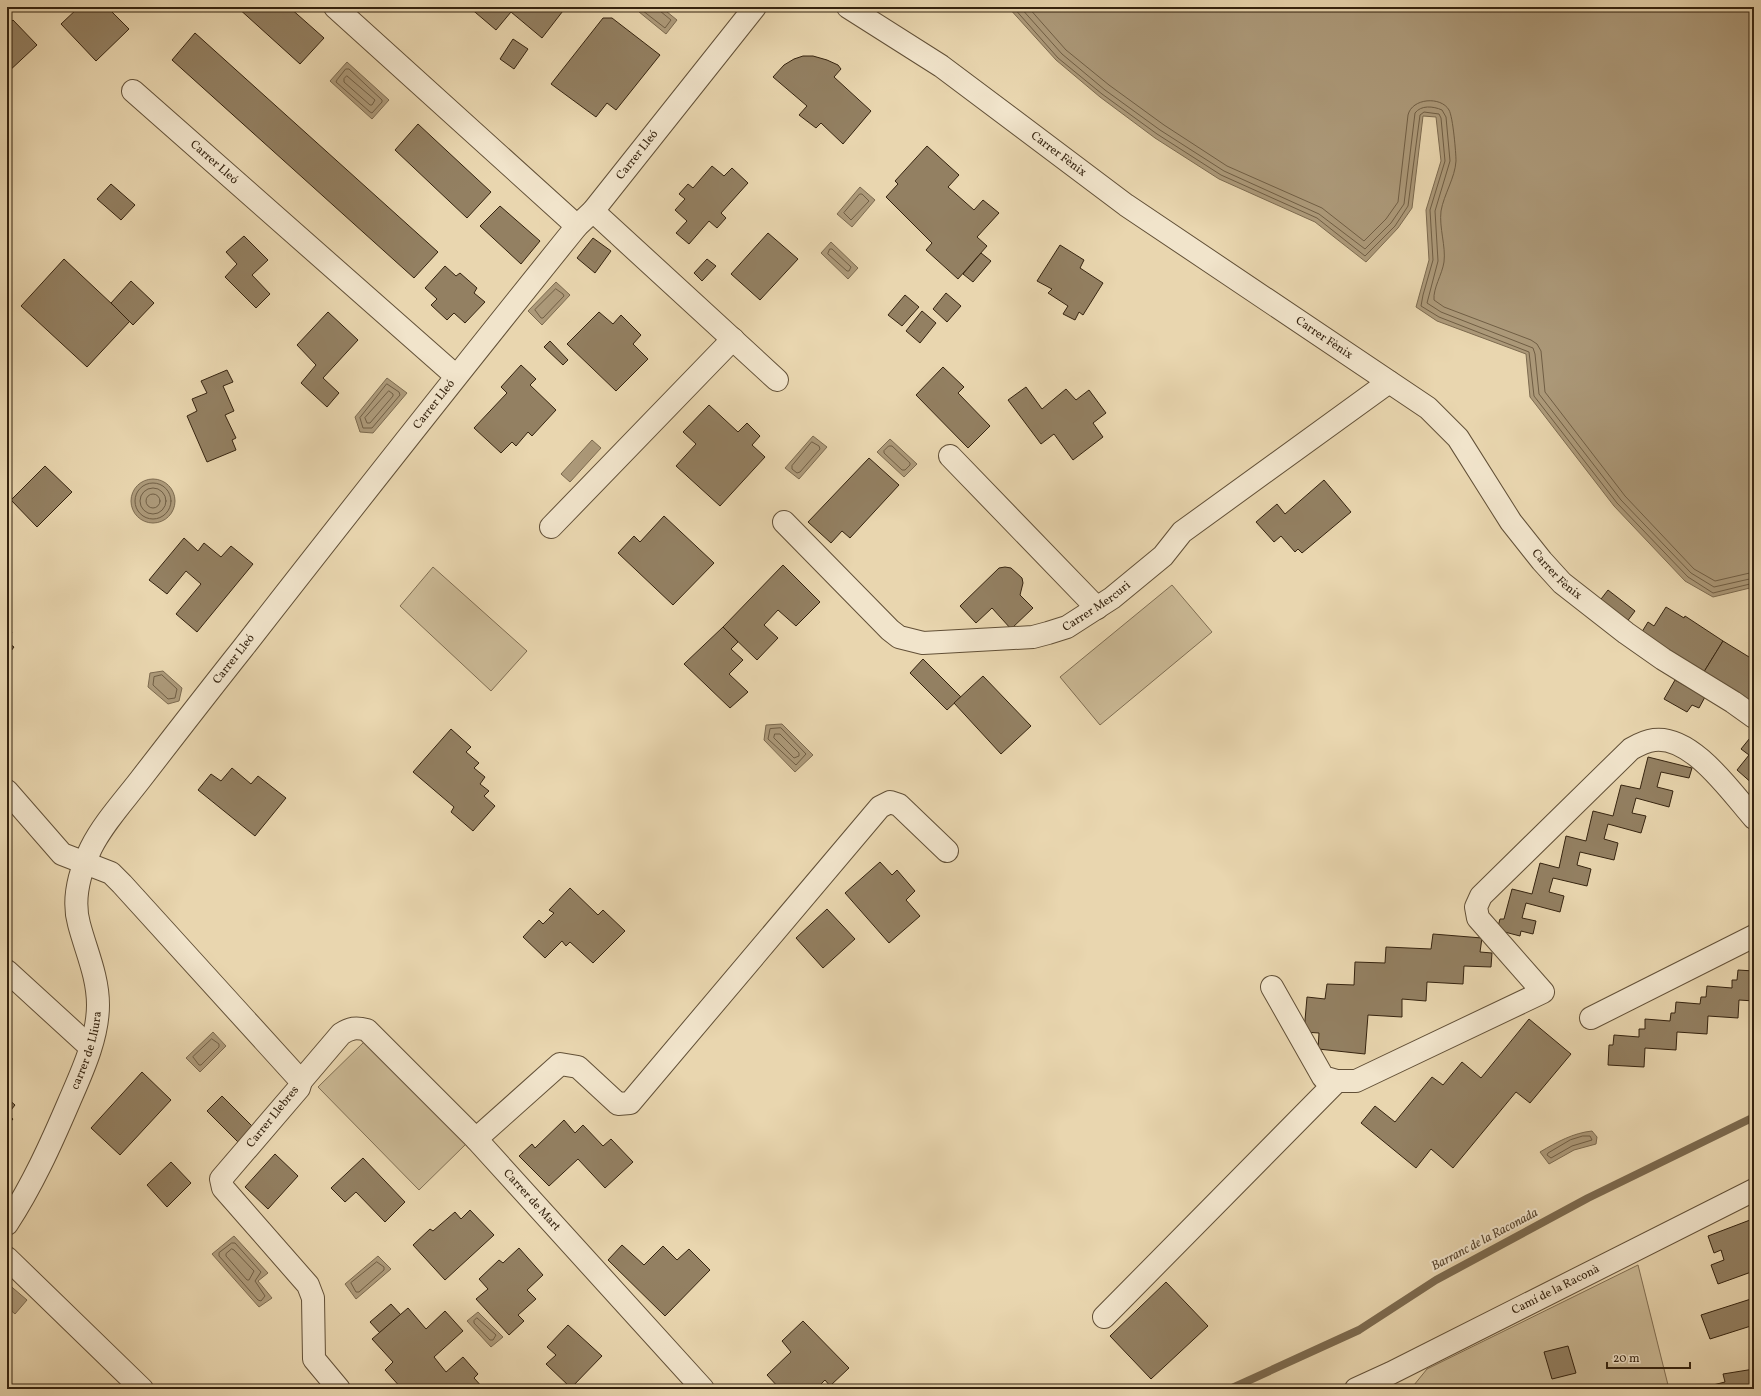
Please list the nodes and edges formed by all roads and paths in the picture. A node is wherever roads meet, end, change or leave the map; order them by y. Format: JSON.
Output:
{"nodes":[{"id":1,"x":335,"y":7,"type":"edge"},
{"id":2,"x":755,"y":7,"type":"edge"},
{"id":3,"x":848,"y":7,"type":"edge"},
{"id":4,"x":133,"y":92,"type":"dead end"},
{"id":5,"x":594,"y":211,"type":"junction"},
{"id":6,"x":578,"y":226,"type":"junction"},
{"id":7,"x":732,"y":340,"type":"junction"},
{"id":8,"x":456,"y":376,"type":"junction"},
{"id":9,"x":777,"y":380,"type":"dead end"},
{"id":10,"x":1389,"y":382,"type":"junction"},
{"id":11,"x":950,"y":456,"type":"dead end"},
{"id":12,"x":784,"y":522,"type":"dead end"},
{"id":13,"x":551,"y":527,"type":"dead end"},
{"id":14,"x":1097,"y":608,"type":"junction"},
{"id":15,"x":1754,"y":717,"type":"edge"},
{"id":16,"x":7,"y":792,"type":"edge"},
{"id":17,"x":1754,"y":818,"type":"edge"},
{"id":18,"x":947,"y":851,"type":"dead end"},
{"id":19,"x":85,"y":862,"type":"junction"},
{"id":20,"x":1754,"y":936,"type":"edge"},
{"id":21,"x":7,"y":971,"type":"edge"},
{"id":22,"x":1272,"y":987,"type":"dead end"},
{"id":23,"x":1592,"y":1018,"type":"dead end"},
{"id":24,"x":90,"y":1047,"type":"junction"},
{"id":25,"x":301,"y":1081,"type":"junction"},
{"id":26,"x":1337,"y":1081,"type":"junction"},
{"id":27,"x":476,"y":1139,"type":"junction"},
{"id":28,"x":1754,"y":1190,"type":"edge"},
{"id":29,"x":7,"y":1224,"type":"edge"},
{"id":30,"x":7,"y":1258,"type":"edge"},
{"id":31,"x":1104,"y":1317,"type":"dead end"},
{"id":32,"x":142,"y":1389,"type":"edge"},
{"id":33,"x":339,"y":1389,"type":"edge"},
{"id":34,"x":703,"y":1389,"type":"edge"},
{"id":35,"x":1356,"y":1389,"type":"edge"}],
"edges":[{"from":1,"to":6,"type":"street"},
{"from":2,"to":5,"type":"street","name":"Carrer Lleó"},
{"from":3,"to":10,"type":"street","name":"Carrer Fènix"},
{"from":4,"to":8,"type":"street","name":"Carrer Lleó"},
{"from":5,"to":6,"type":"street","name":"Carrer Lleó"},
{"from":5,"to":7,"type":"street"},
{"from":6,"to":8,"type":"street","name":"Carrer Lleó"},
{"from":7,"to":9,"type":"street"},
{"from":7,"to":13,"type":"street"},
{"from":8,"to":19,"type":"street","name":"Carrer Lleó"},
{"from":10,"to":14,"type":"street","name":"Carrer Mercuri"},
{"from":10,"to":15,"type":"street","name":"Carrer Fènix"},
{"from":11,"to":14,"type":"street"},
{"from":12,"to":14,"type":"street","name":"Carrer Mercuri"},
{"from":16,"to":19,"type":"street"},
{"from":17,"to":26,"type":"street"},
{"from":18,"to":27,"type":"street"},
{"from":19,"to":24,"type":"street","name":"carrer de Lliura"},
{"from":19,"to":25,"type":"street","name":"Carrer Llebres"},
{"from":20,"to":23,"type":"street"},
{"from":21,"to":24,"type":"street"},
{"from":22,"to":26,"type":"street"},
{"from":24,"to":29,"type":"street","name":"carrer de Lliura"},
{"from":25,"to":27,"type":"street","name":"Carrer de Mart"},
{"from":25,"to":33,"type":"street","name":"Carrer Llebres"},
{"from":26,"to":31,"type":"street"},
{"from":27,"to":34,"type":"street","name":"Carrer de Mart"},
{"from":28,"to":35,"type":"street","name":"Camí de la Raconà"},
{"from":30,"to":32,"type":"street"}]}
